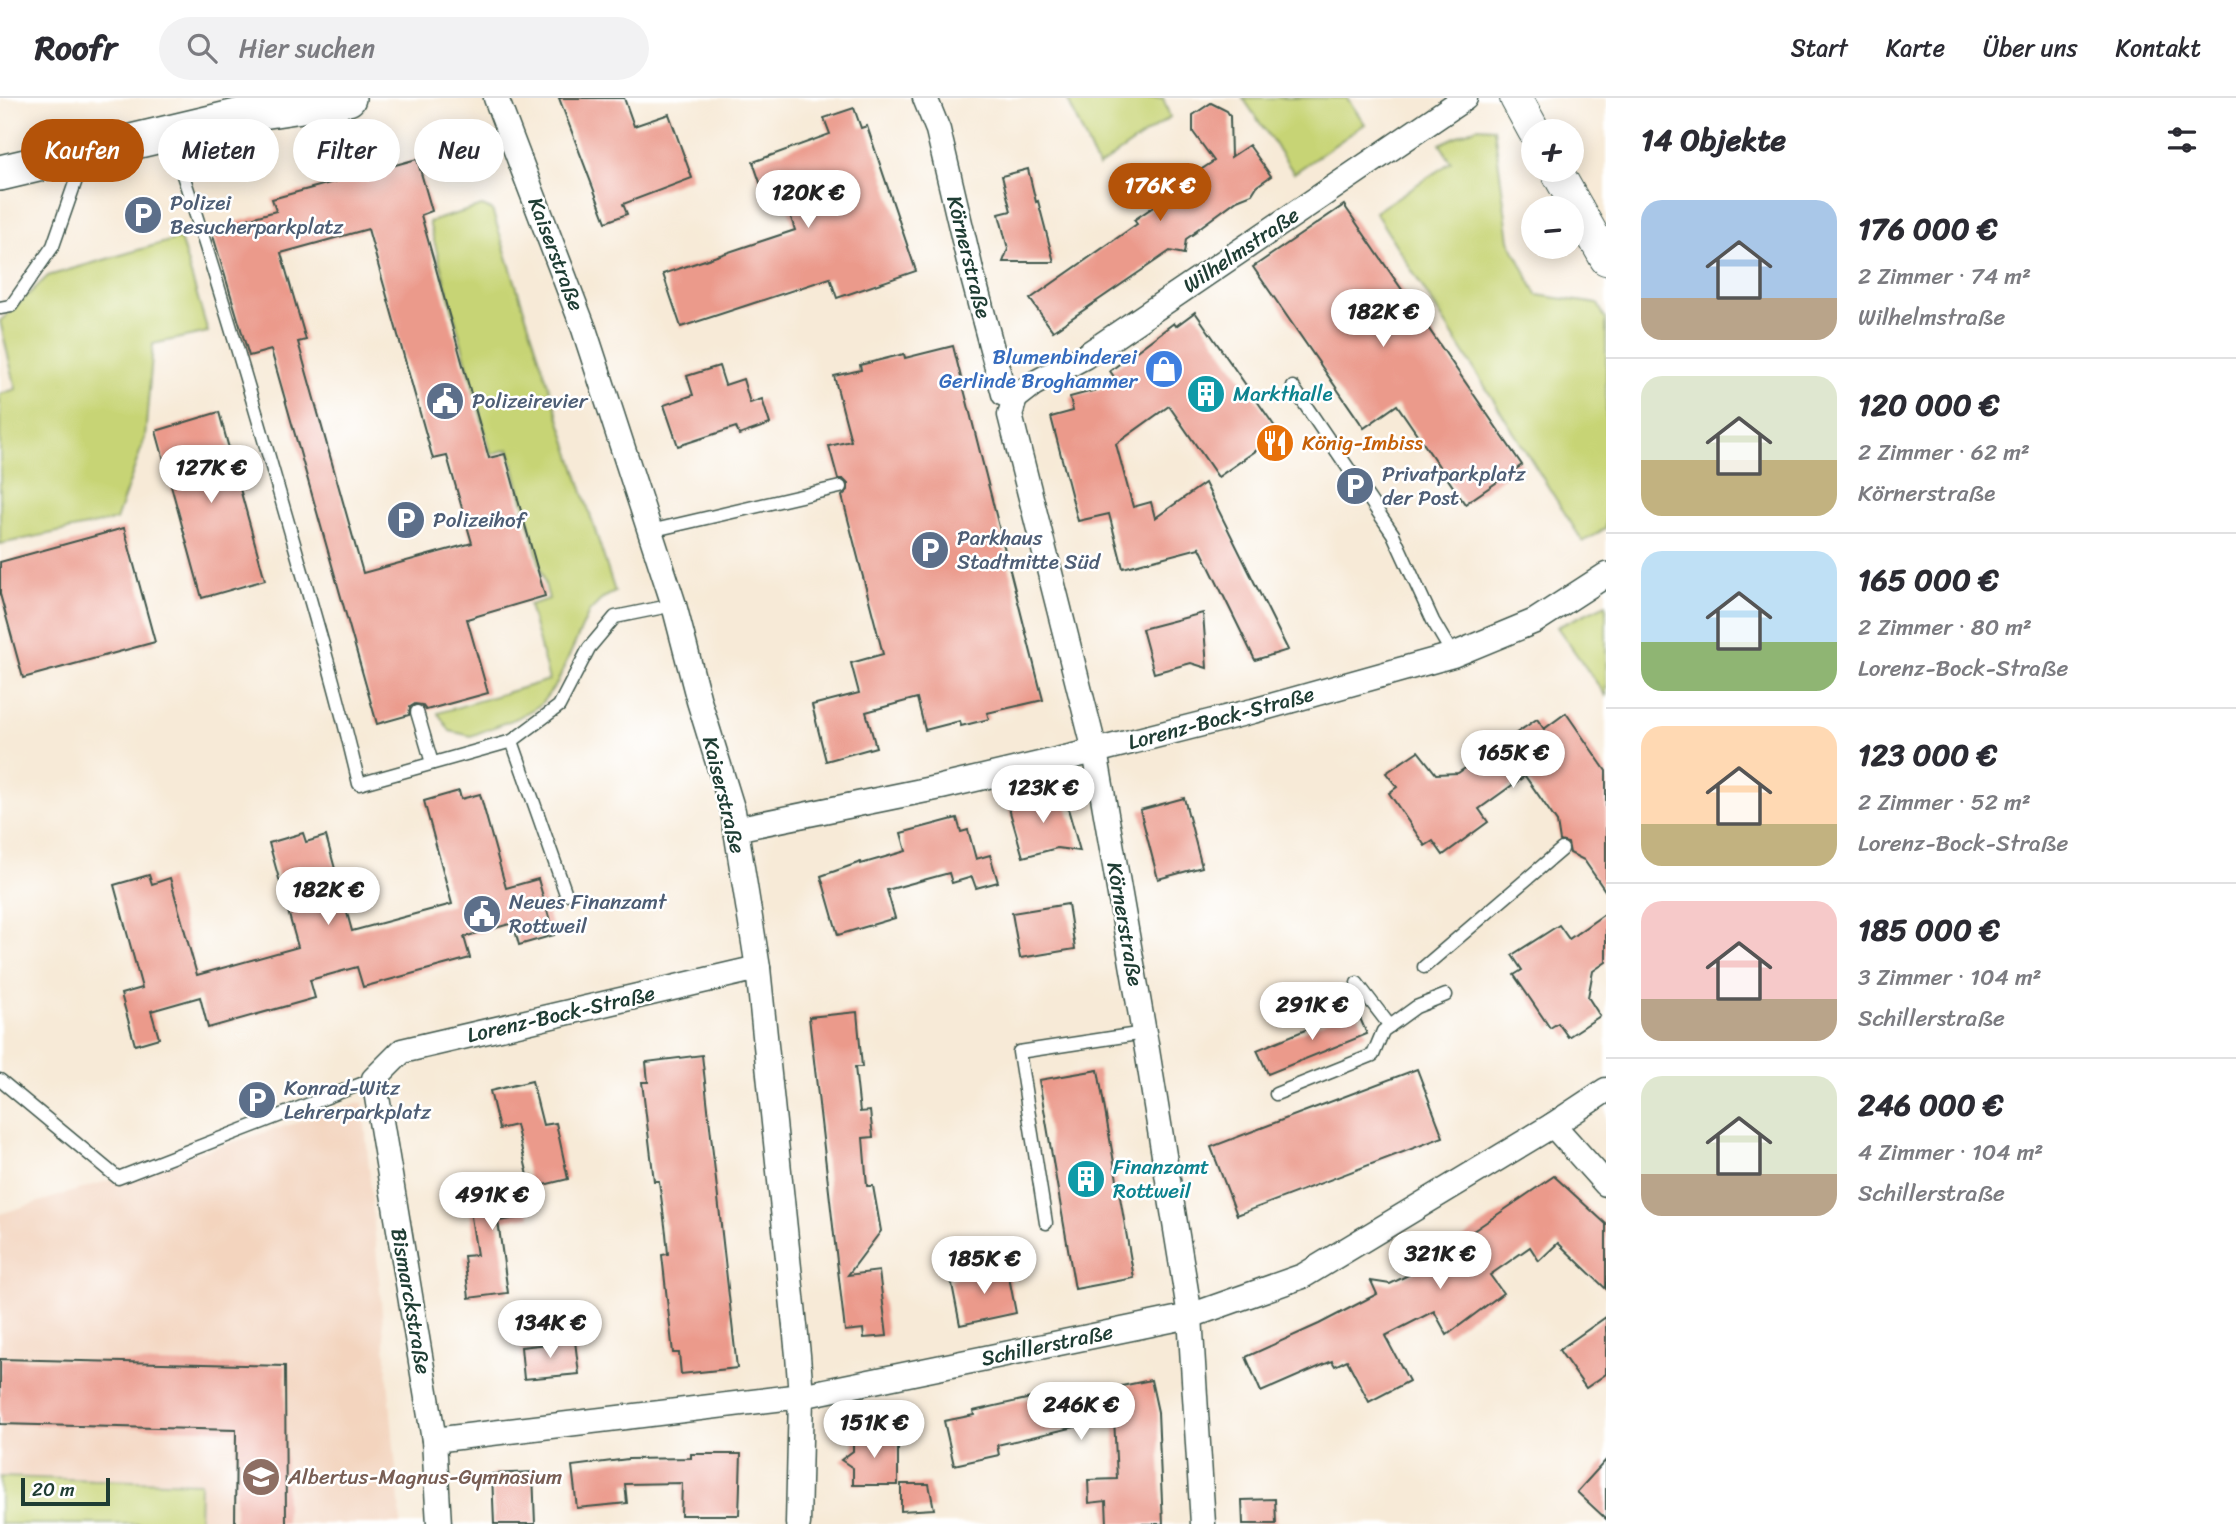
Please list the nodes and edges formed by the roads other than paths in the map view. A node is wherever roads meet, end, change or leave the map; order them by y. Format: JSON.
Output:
{"nodes":[{"id":1,"x":348,"y":98,"type":"edge"},
{"id":2,"x":496,"y":98,"type":"edge"},
{"id":3,"x":925,"y":98,"type":"edge"},
{"id":4,"x":1465,"y":98,"type":"edge"},
{"id":5,"x":1516,"y":98,"type":"edge"},
{"id":6,"x":228,"y":119,"type":"edge"},
{"id":7,"x":1527,"y":119,"type":"edge"},
{"id":8,"x":21,"y":168,"type":"edge"},
{"id":9,"x":0,"y":173,"type":"edge"},
{"id":10,"x":75,"y":182,"type":"edge"},
{"id":11,"x":186,"y":182,"type":"edge"},
{"id":12,"x":1563,"y":182,"type":"edge"},
{"id":13,"x":1606,"y":259,"type":"edge"},
{"id":14,"x":0,"y":308,"type":"edge"},
{"id":15,"x":1293,"y":387,"type":"dead end"},
{"id":16,"x":1014,"y":398,"type":"junction"},
{"id":17,"x":840,"y":487,"type":"dead end"},
{"id":18,"x":650,"y":531,"type":"junction"},
{"id":19,"x":1606,"y":575,"type":"edge"},
{"id":20,"x":674,"y":605,"type":"junction"},
{"id":21,"x":1453,"y":655,"type":"junction"},
{"id":22,"x":417,"y":712,"type":"dead end"},
{"id":23,"x":512,"y":741,"type":"junction"},
{"id":24,"x":1095,"y":751,"type":"junction"},
{"id":25,"x":432,"y":763,"type":"junction"},
{"id":26,"x":735,"y":829,"type":"junction"},
{"id":27,"x":1562,"y":849,"type":"dead end"},
{"id":28,"x":566,"y":894,"type":"dead end"},
{"id":29,"x":1424,"y":967,"type":"dead end"},
{"id":30,"x":758,"y":968,"type":"junction"},
{"id":31,"x":1357,"y":983,"type":"dead end"},
{"id":32,"x":1446,"y":995,"type":"dead end"},
{"id":33,"x":1390,"y":1026,"type":"junction"},
{"id":34,"x":1144,"y":1033,"type":"junction"},
{"id":35,"x":374,"y":1079,"type":"junction"},
{"id":36,"x":0,"y":1080,"type":"edge"},
{"id":37,"x":1606,"y":1090,"type":"edge"},
{"id":38,"x":1276,"y":1094,"type":"dead end"},
{"id":39,"x":1553,"y":1125,"type":"junction"},
{"id":40,"x":1606,"y":1184,"type":"edge"},
{"id":41,"x":1046,"y":1223,"type":"dead end"},
{"id":42,"x":1191,"y":1316,"type":"junction"},
{"id":43,"x":801,"y":1396,"type":"junction"},
{"id":44,"x":434,"y":1440,"type":"junction"},
{"id":45,"x":439,"y":1524,"type":"edge"},
{"id":46,"x":798,"y":1524,"type":"edge"},
{"id":47,"x":1203,"y":1524,"type":"edge"}],
"edges":[{"from":1,"to":6,"type":"main road"},
{"from":2,"to":18,"type":"street","name":"Kaiserstraße"},
{"from":3,"to":16,"type":"street","name":"Körnerstraße"},
{"from":4,"to":16,"type":"street","name":"Wilhelmstraße"},
{"from":5,"to":7,"type":"street"},
{"from":8,"to":9,"type":"main road"},
{"from":10,"to":14,"type":"lane"},
{"from":11,"to":25,"type":"lane"},
{"from":12,"to":13,"type":"street"},
{"from":15,"to":21,"type":"lane"},
{"from":16,"to":24,"type":"street","name":"Körnerstraße"},
{"from":17,"to":18,"type":"lane"},
{"from":18,"to":20,"type":"street","name":"Kaiserstraße"},
{"from":19,"to":21,"type":"street","name":"Lorenz-Bock-Straße"},
{"from":20,"to":23,"type":"lane"},
{"from":20,"to":26,"type":"street","name":"Kaiserstraße"},
{"from":21,"to":24,"type":"street","name":"Lorenz-Bock-Straße"},
{"from":22,"to":25,"type":"lane"},
{"from":23,"to":25,"type":"lane"},
{"from":23,"to":28,"type":"lane"},
{"from":24,"to":26,"type":"street","name":"Lorenz-Bock-Straße"},
{"from":24,"to":34,"type":"street","name":"Körnerstraße"},
{"from":26,"to":30,"type":"street","name":"Kaiserstraße"},
{"from":27,"to":29,"type":"lane"},
{"from":30,"to":35,"type":"street","name":"Lorenz-Bock-Straße"},
{"from":30,"to":43,"type":"street","name":"Kaiserstraße"},
{"from":31,"to":33,"type":"lane"},
{"from":32,"to":33,"type":"lane"},
{"from":33,"to":38,"type":"lane"},
{"from":34,"to":41,"type":"lane"},
{"from":34,"to":42,"type":"street","name":"Körnerstraße"},
{"from":35,"to":36,"type":"lane"},
{"from":35,"to":44,"type":"street","name":"Bismarckstraße"},
{"from":37,"to":39,"type":"street","name":"Schillerstraße"},
{"from":39,"to":40,"type":"street"},
{"from":39,"to":42,"type":"street","name":"Schillerstraße"},
{"from":42,"to":43,"type":"street","name":"Schillerstraße"},
{"from":42,"to":47,"type":"street","name":"Körnerstraße"},
{"from":43,"to":44,"type":"street","name":"Schillerstraße"},
{"from":43,"to":46,"type":"street","name":"Kaiserstraße"},
{"from":44,"to":45,"type":"street","name":"Bismarckstraße"}]}
